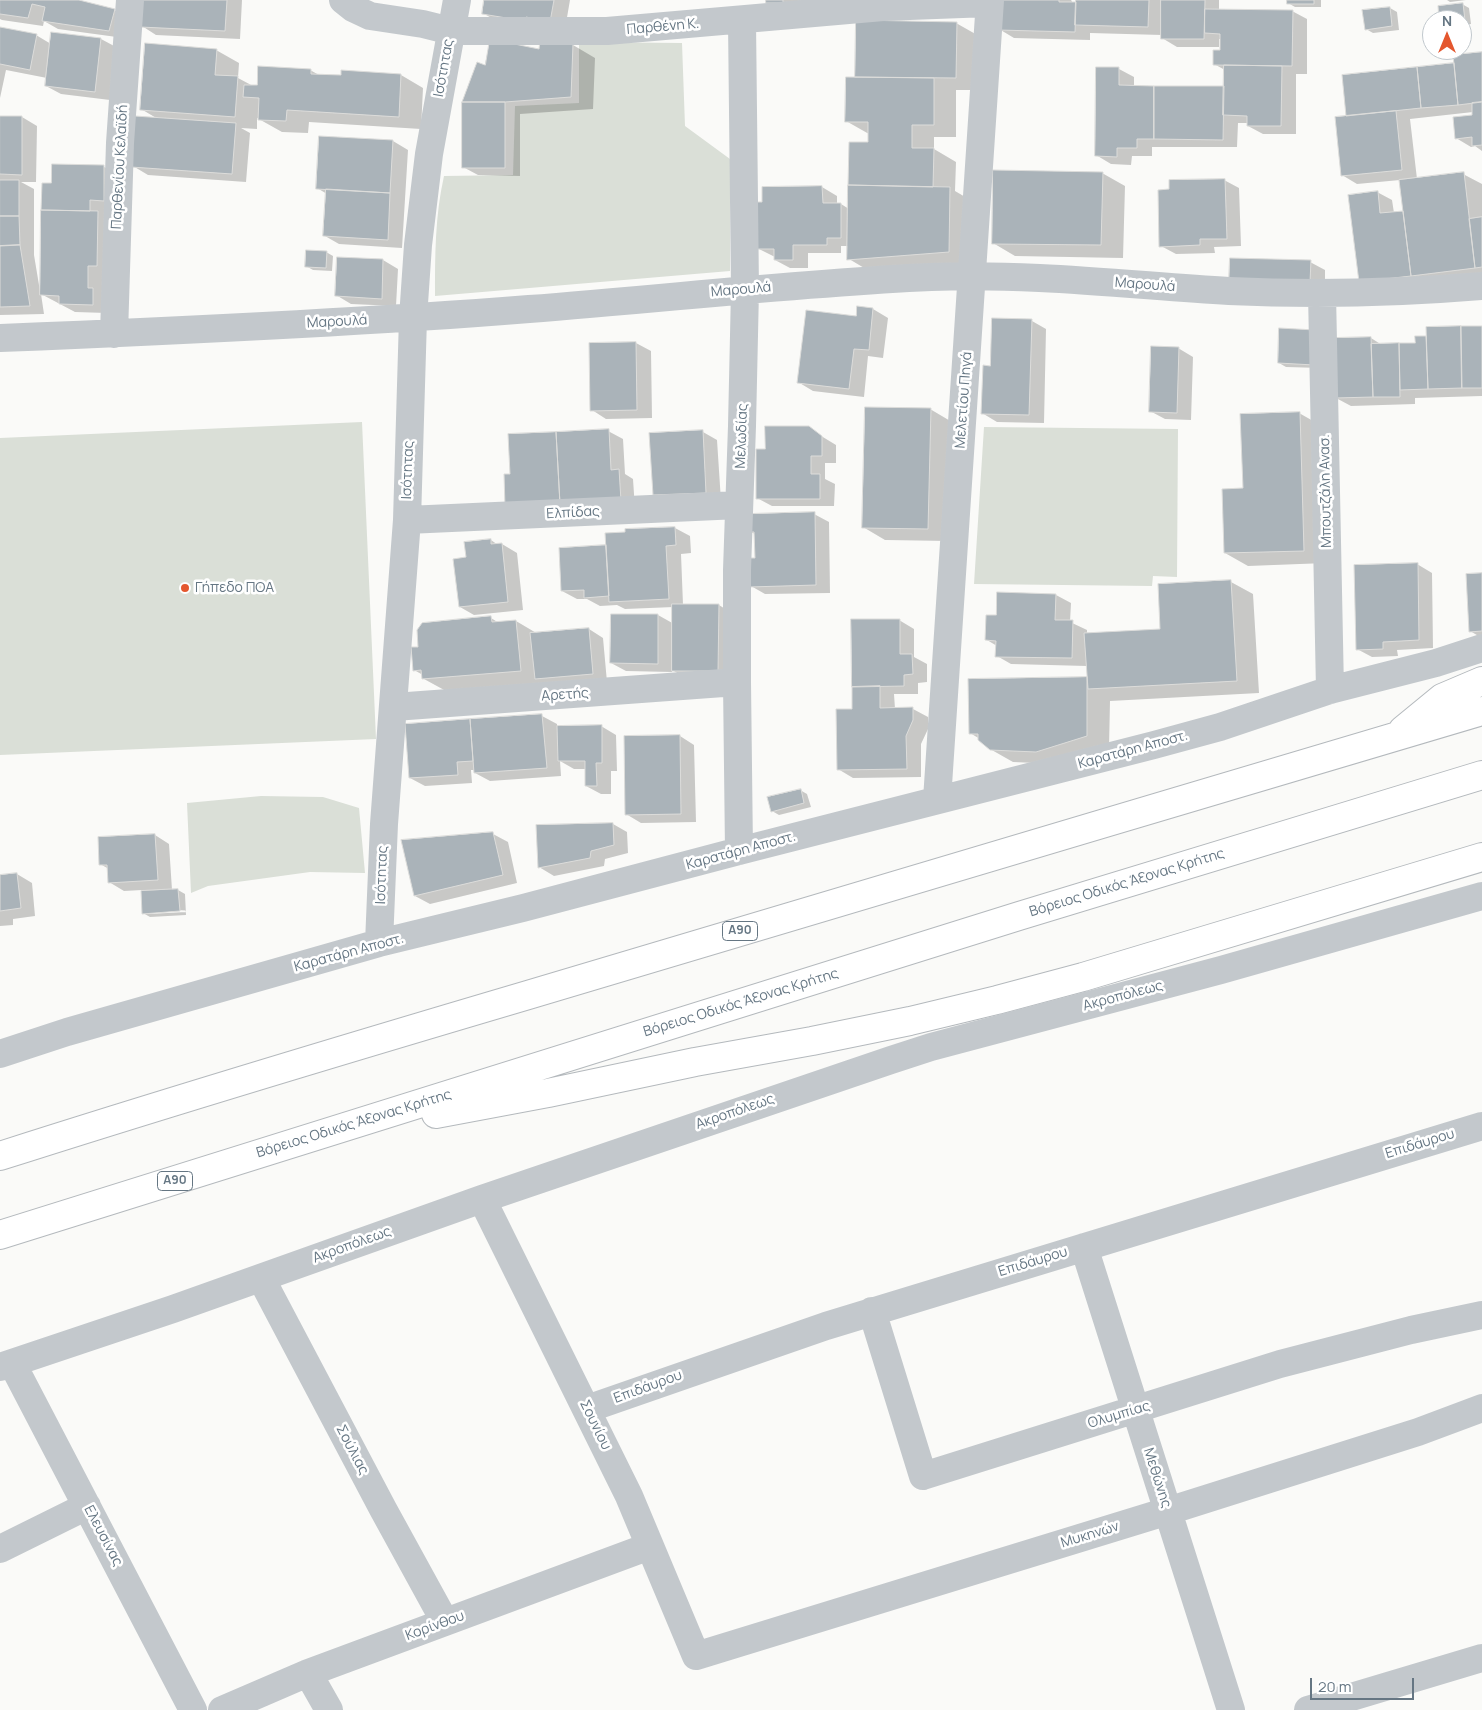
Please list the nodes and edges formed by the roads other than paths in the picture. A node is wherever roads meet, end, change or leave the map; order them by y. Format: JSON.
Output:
{"nodes":[{"id":1,"x":130,"y":0,"type":"edge"},
{"id":2,"x":342,"y":0,"type":"edge"},
{"id":3,"x":457,"y":0,"type":"edge"},
{"id":4,"x":989,"y":2,"type":"edge"},
{"id":5,"x":742,"y":20,"type":"junction"},
{"id":6,"x":450,"y":31,"type":"junction"},
{"id":7,"x":972,"y":276,"type":"junction"},
{"id":8,"x":1482,"y":286,"type":"edge"},
{"id":9,"x":745,"y":290,"type":"junction"},
{"id":10,"x":1322,"y":293,"type":"junction"},
{"id":11,"x":412,"y":318,"type":"junction"},
{"id":12,"x":114,"y":334,"type":"junction"},
{"id":13,"x":0,"y":338,"type":"edge"},
{"id":14,"x":739,"y":505,"type":"junction"},
{"id":15,"x":407,"y":520,"type":"junction"},
{"id":16,"x":1482,"y":648,"type":"edge"},
{"id":17,"x":1482,"y":681,"type":"edge"},
{"id":18,"x":737,"y":682,"type":"junction"},
{"id":19,"x":1330,"y":690,"type":"junction"},
{"id":20,"x":394,"y":707,"type":"junction"},
{"id":21,"x":1482,"y":711,"type":"edge"},
{"id":22,"x":1393,"y":738,"type":"junction"},
{"id":23,"x":1482,"y":775,"type":"edge"},
{"id":24,"x":937,"y":800,"type":"junction"},
{"id":25,"x":739,"y":851,"type":"junction"},
{"id":26,"x":1482,"y":857,"type":"edge"},
{"id":27,"x":1482,"y":896,"type":"edge"},
{"id":28,"x":379,"y":943,"type":"junction"},
{"id":29,"x":0,"y":1054,"type":"edge"},
{"id":30,"x":350,"y":1125,"type":"junction"},
{"id":31,"x":1482,"y":1126,"type":"edge"},
{"id":32,"x":0,"y":1156,"type":"edge"},
{"id":33,"x":482,"y":1199,"type":"junction"},
{"id":34,"x":0,"y":1235,"type":"edge"},
{"id":35,"x":1084,"y":1247,"type":"junction"},
{"id":36,"x":261,"y":1278,"type":"junction"},
{"id":37,"x":872,"y":1311,"type":"junction"},
{"id":38,"x":1482,"y":1315,"type":"edge"},
{"id":39,"x":6,"y":1365,"type":"edge"},
{"id":40,"x":1482,"y":1408,"type":"edge"},
{"id":41,"x":587,"y":1409,"type":"junction"},
{"id":42,"x":1135,"y":1410,"type":"junction"},
{"id":43,"x":87,"y":1506,"type":"junction"},
{"id":44,"x":1168,"y":1511,"type":"junction"},
{"id":45,"x":650,"y":1546,"type":"junction"},
{"id":46,"x":0,"y":1549,"type":"edge"},
{"id":47,"x":445,"y":1622,"type":"junction"},
{"id":48,"x":696,"y":1656,"type":"joint"},
{"id":49,"x":1482,"y":1658,"type":"edge"},
{"id":50,"x":308,"y":1673,"type":"junction"},
{"id":51,"x":193,"y":1710,"type":"edge"},
{"id":52,"x":222,"y":1710,"type":"edge"},
{"id":53,"x":329,"y":1710,"type":"edge"},
{"id":54,"x":1231,"y":1710,"type":"edge"},
{"id":55,"x":1308,"y":1710,"type":"edge"}],
"edges":[{"from":1,"to":12,"type":"street","name":"Παρθενίου Κελαϊδή"},
{"from":2,"to":6,"type":"street","name":"Παρθένη Κ."},
{"from":3,"to":6,"type":"street","name":"Ισότητας"},
{"from":4,"to":5,"type":"street","name":"Παρθένη Κ."},
{"from":4,"to":7,"type":"street","name":"Μελετίου Πηγά"},
{"from":5,"to":6,"type":"street","name":"Παρθένη Κ."},
{"from":5,"to":9,"type":"street","name":"Μελωδίας"},
{"from":6,"to":11,"type":"street","name":"Ισότητας"},
{"from":7,"to":9,"type":"street","name":"Μαρουλά"},
{"from":7,"to":10,"type":"street","name":"Μαρουλά"},
{"from":7,"to":24,"type":"street","name":"Μελετίου Πηγά"},
{"from":8,"to":10,"type":"street","name":"Μαρουλά"},
{"from":9,"to":11,"type":"street","name":"Μαρουλά"},
{"from":9,"to":14,"type":"street","name":"Μελωδίας"},
{"from":10,"to":19,"type":"street","name":"Μπουτζάλη Ανασ."},
{"from":11,"to":12,"type":"street","name":"Μαρουλά"},
{"from":11,"to":15,"type":"street","name":"Ισότητας"},
{"from":12,"to":13,"type":"street","name":"Μαρουλά"},
{"from":14,"to":15,"type":"street","name":"Ελπίδας"},
{"from":14,"to":18,"type":"street","name":"Μελωδίας"},
{"from":15,"to":20,"type":"street","name":"Ισότητας"},
{"from":16,"to":19,"type":"street","name":"Καρατάρη Αποστ."},
{"from":17,"to":22,"type":"highway"},
{"from":18,"to":20,"type":"street","name":"Αρετής"},
{"from":18,"to":25,"type":"street","name":"Μελωδίας"},
{"from":19,"to":24,"type":"street","name":"Καρατάρη Αποστ."},
{"from":20,"to":28,"type":"street","name":"Ισότητας"},
{"from":21,"to":22,"type":"highway","number":"Α90"},
{"from":22,"to":32,"type":"highway","number":"Α90"},
{"from":23,"to":30,"type":"highway","name":"Βόρειος Οδικός Άξονας Κρήτης","number":"Α90"},
{"from":24,"to":25,"type":"street","name":"Καρατάρη Αποστ."},
{"from":25,"to":28,"type":"street","name":"Καρατάρη Αποστ."},
{"from":26,"to":30,"type":"highway"},
{"from":27,"to":33,"type":"street","name":"Ακροπόλεως"},
{"from":28,"to":29,"type":"street","name":"Καρατάρη Αποστ."},
{"from":30,"to":34,"type":"highway","name":"Βόρειος Οδικός Άξονας Κρήτης","number":"Α90"},
{"from":31,"to":35,"type":"street","name":"Επιδάυρου"},
{"from":33,"to":36,"type":"street","name":"Ακροπόλεως"},
{"from":33,"to":41,"type":"street","name":"Σουνίου"},
{"from":35,"to":37,"type":"street","name":"Επιδάυρου"},
{"from":35,"to":42,"type":"street","name":"Μεθώνης"},
{"from":36,"to":39,"type":"street","name":"Ακροπόλεως"},
{"from":36,"to":47,"type":"street","name":"Σούλιας"},
{"from":37,"to":41,"type":"street","name":"Επιδάυρου"},
{"from":37,"to":42,"type":"street","name":"Ολυμπίας"},
{"from":38,"to":42,"type":"street","name":"Ολυμπίας"},
{"from":39,"to":43,"type":"street","name":"Ελευσίνας"},
{"from":40,"to":44,"type":"street","name":"Μυκηνών"},
{"from":41,"to":45,"type":"street","name":"Σουνίου"},
{"from":42,"to":44,"type":"street","name":"Μεθώνης"},
{"from":43,"to":46,"type":"street"},
{"from":43,"to":51,"type":"street","name":"Ελευσίνας"},
{"from":44,"to":48,"type":"street","name":"Μυκηνών"},
{"from":44,"to":54,"type":"street","name":"Μεθώνης"},
{"from":45,"to":47,"type":"street","name":"Κορίνθου"},
{"from":45,"to":48,"type":"street","name":"Σουνίου"},
{"from":47,"to":50,"type":"street","name":"Κορίνθου"},
{"from":49,"to":55,"type":"street"},
{"from":50,"to":52,"type":"street","name":"Κορίνθου"},
{"from":50,"to":53,"type":"street"}]}
